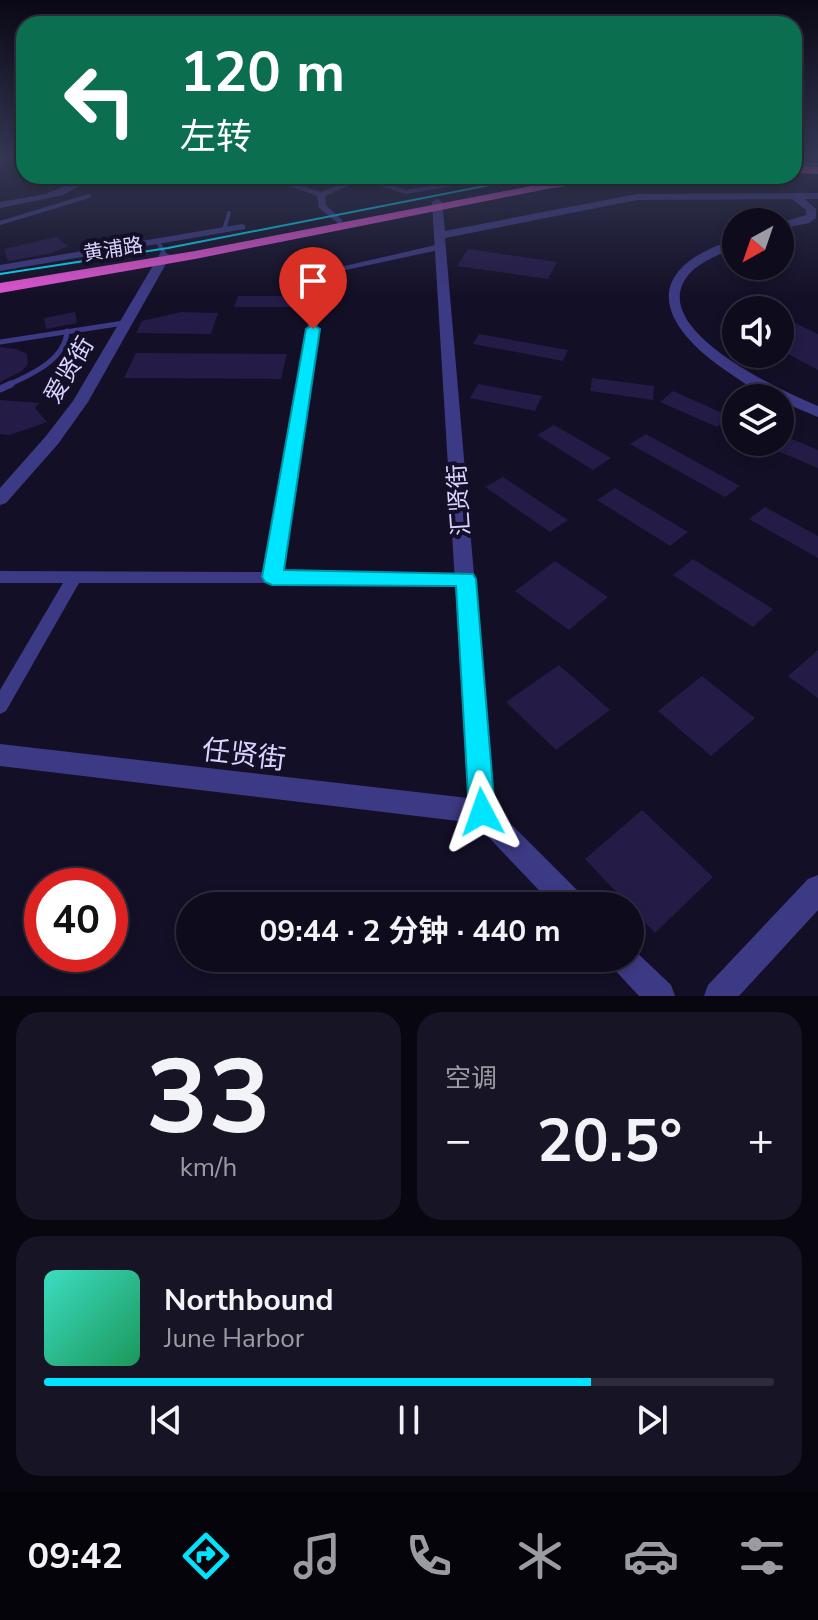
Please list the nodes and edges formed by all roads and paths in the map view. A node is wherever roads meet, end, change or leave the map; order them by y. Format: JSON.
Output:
{"nodes":[{"id":1,"x":42,"y":204,"type":"edge"},
{"id":2,"x":60,"y":204,"type":"edge"},
{"id":3,"x":322,"y":204,"type":"edge"},
{"id":4,"x":434,"y":204,"type":"edge"},
{"id":5,"x":434,"y":204,"type":"edge"},
{"id":6,"x":437,"y":204,"type":"edge"},
{"id":7,"x":604,"y":204,"type":"edge"},
{"id":8,"x":805,"y":204,"type":"edge"},
{"id":9,"x":48,"y":208,"type":"junction"},
{"id":10,"x":229,"y":213,"type":"dead end"},
{"id":11,"x":339,"y":221,"type":"junction"},
{"id":12,"x":0,"y":223,"type":"edge"},
{"id":13,"x":794,"y":223,"type":"edge"},
{"id":14,"x":242,"y":227,"type":"dead end"},
{"id":15,"x":224,"y":230,"type":"junction"},
{"id":16,"x":440,"y":241,"type":"junction"},
{"id":17,"x":722,"y":249,"type":"edge"},
{"id":18,"x":162,"y":253,"type":"junction"},
{"id":19,"x":0,"y":268,"type":"edge"},
{"id":20,"x":0,"y":285,"type":"edge"},
{"id":21,"x":124,"y":323,"type":"junction"},
{"id":22,"x":67,"y":331,"type":"junction"},
{"id":23,"x":0,"y":342,"type":"edge"},
{"id":24,"x":0,"y":389,"type":"edge"},
{"id":25,"x":818,"y":412,"type":"edge"},
{"id":26,"x":0,"y":499,"type":"edge"},
{"id":27,"x":75,"y":576,"type":"junction"},
{"id":28,"x":0,"y":577,"type":"edge"},
{"id":29,"x":272,"y":577,"type":"junction"},
{"id":30,"x":465,"y":579,"type":"junction"},
{"id":31,"x":0,"y":706,"type":"edge"},
{"id":32,"x":0,"y":755,"type":"edge"},
{"id":33,"x":482,"y":812,"type":"junction"},
{"id":34,"x":818,"y":889,"type":"edge"},
{"id":35,"x":559,"y":892,"type":"edge"},
{"id":36,"x":637,"y":972,"type":"edge"},
{"id":37,"x":660,"y":996,"type":"edge"},
{"id":38,"x":719,"y":996,"type":"edge"}],
"edges":[{"from":1,"to":9,"type":"lane"},
{"from":2,"to":9,"type":"lane"},
{"from":3,"to":11,"type":"street"},
{"from":4,"to":11,"type":"highway","name":"黄浦路"},
{"from":5,"to":18,"type":"highway","name":"黄浦路"},
{"from":6,"to":16,"type":"street","name":"汇贤街"},
{"from":7,"to":16,"type":"street"},
{"from":8,"to":13,"type":"street"},
{"from":9,"to":12,"type":"lane"},
{"from":10,"to":15,"type":"lane"},
{"from":11,"to":18,"type":"highway","name":"黄浦路"},
{"from":14,"to":15,"type":"street"},
{"from":15,"to":18,"type":"street"},
{"from":16,"to":29,"type":"street"},
{"from":16,"to":30,"type":"street","name":"汇贤街"},
{"from":17,"to":25,"type":"street"},
{"from":18,"to":19,"type":"street"},
{"from":18,"to":20,"type":"highway","name":"黄浦路"},
{"from":18,"to":21,"type":"street","name":"爱贤街"},
{"from":21,"to":22,"type":"lane"},
{"from":21,"to":26,"type":"street","name":"爱贤街"},
{"from":22,"to":23,"type":"lane"},
{"from":22,"to":24,"type":"lane"},
{"from":27,"to":28,"type":"street"},
{"from":27,"to":29,"type":"street"},
{"from":27,"to":31,"type":"street"},
{"from":29,"to":30,"type":"street"},
{"from":30,"to":33,"type":"street","name":"汇贤街"},
{"from":32,"to":33,"type":"street","name":"任贤街"},
{"from":33,"to":35,"type":"street"},
{"from":34,"to":38,"type":"street"},
{"from":36,"to":37,"type":"street"}]}
